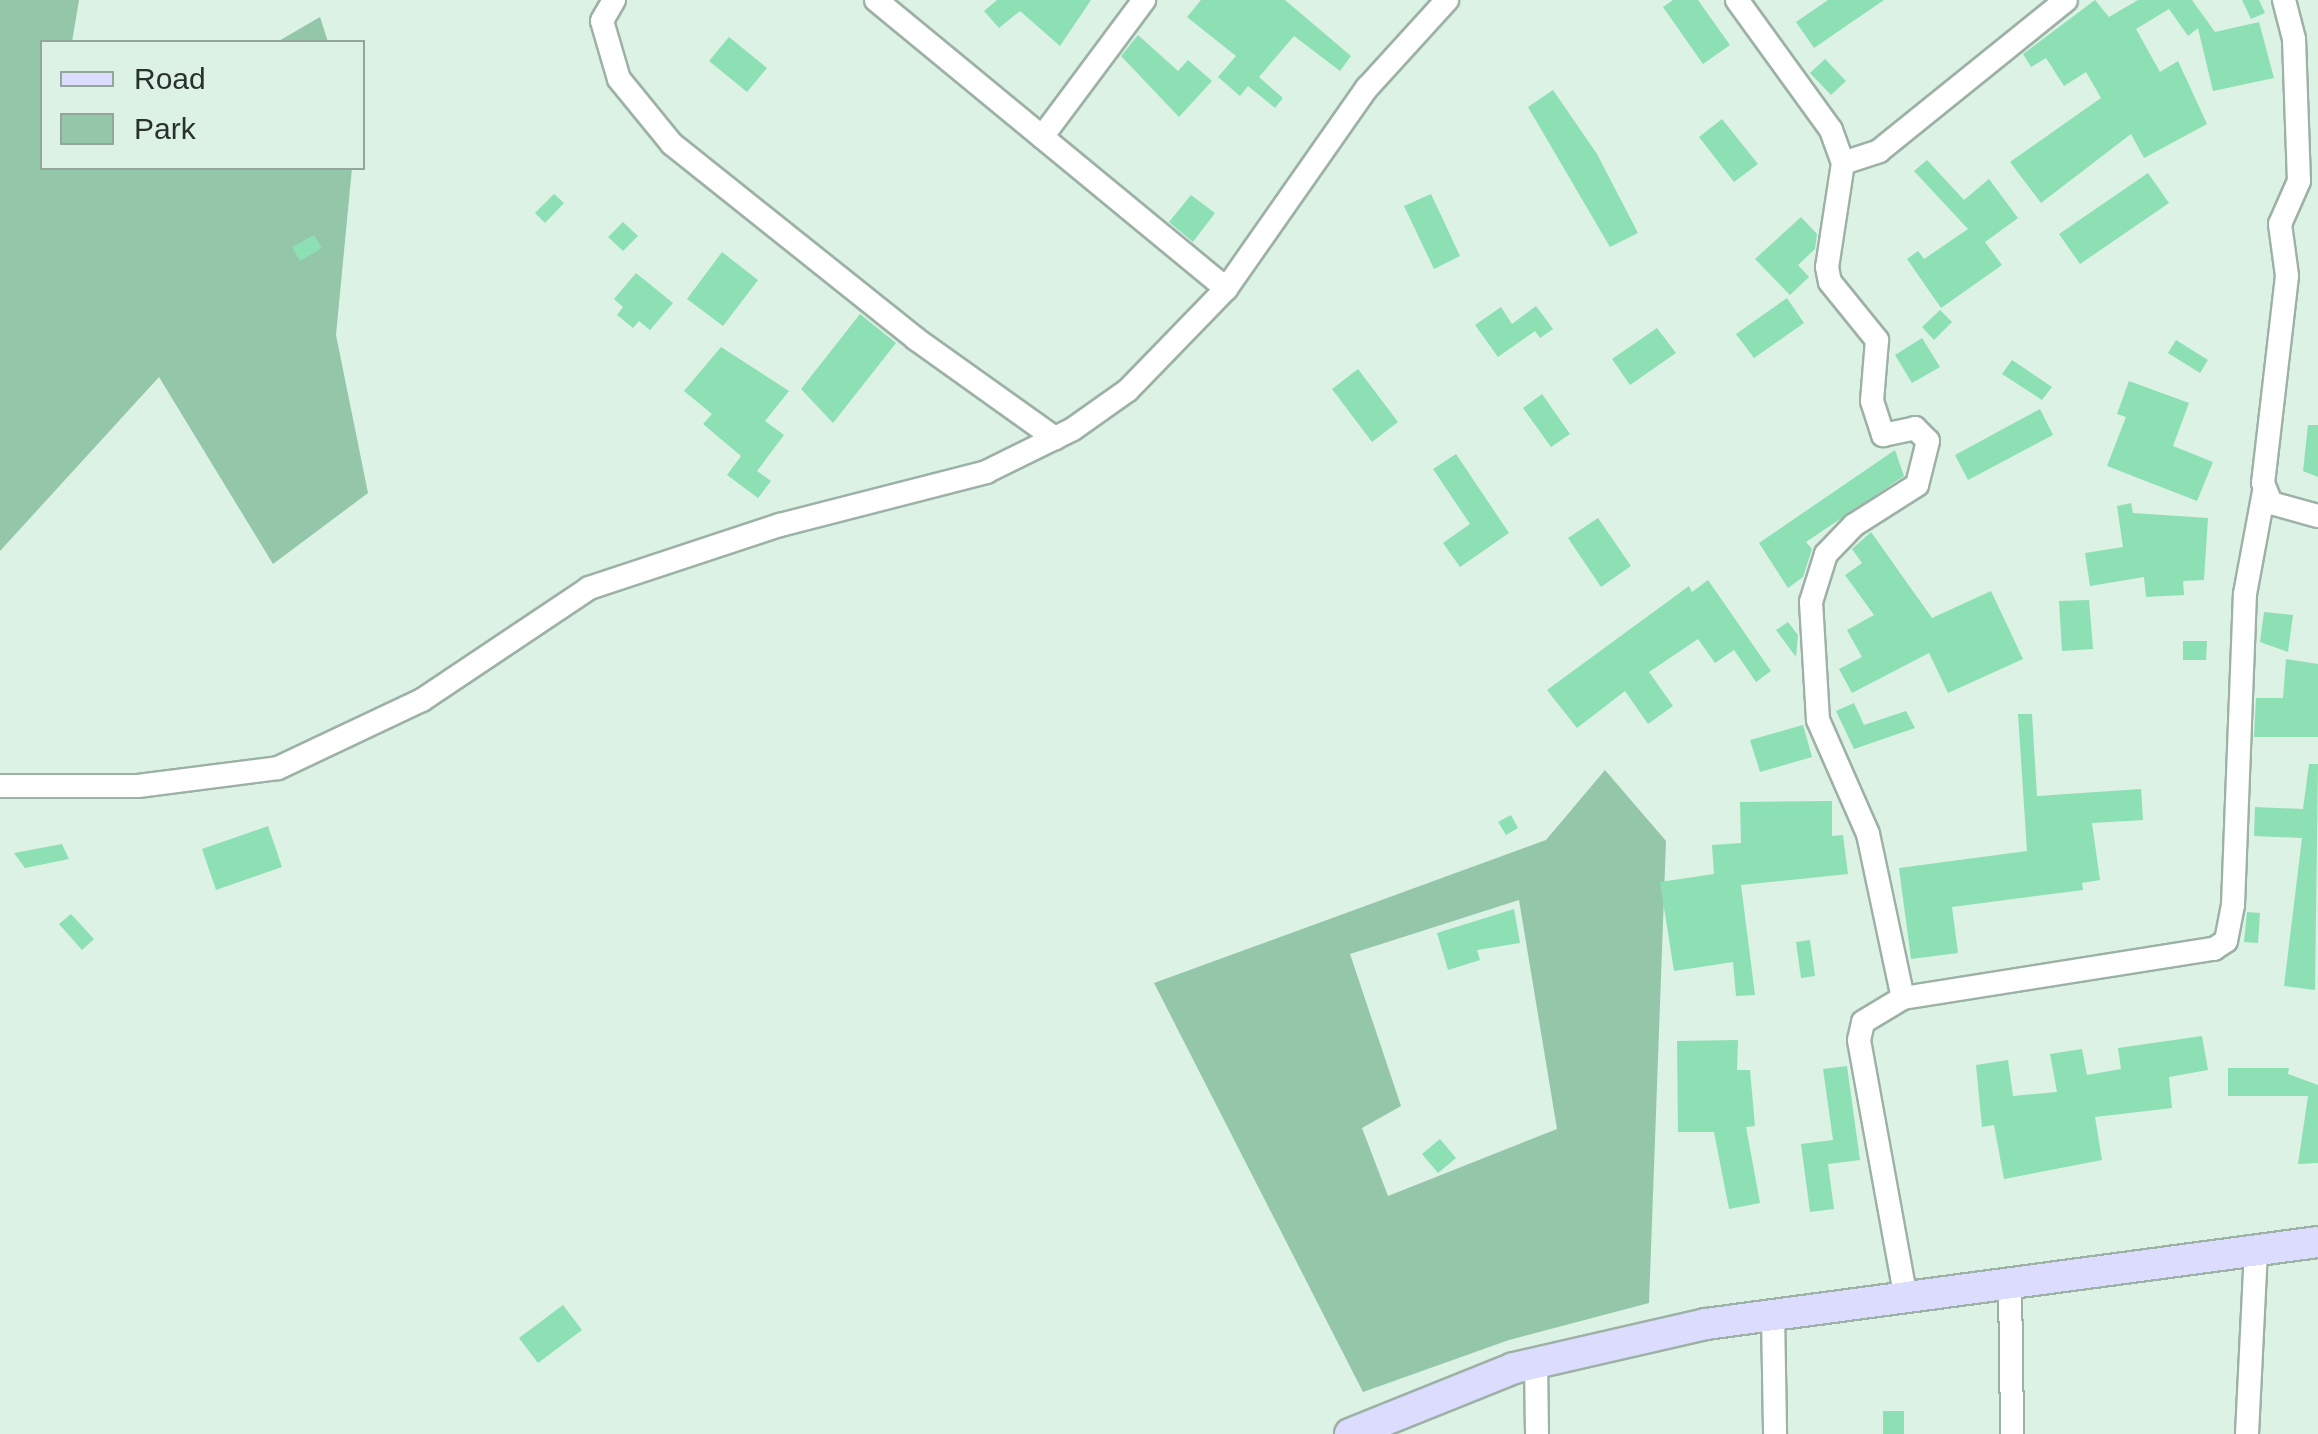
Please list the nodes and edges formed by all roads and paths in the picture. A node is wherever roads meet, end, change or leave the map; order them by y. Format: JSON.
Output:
{"nodes":[{"id":1,"x":614,"y":0,"type":"edge"},
{"id":2,"x":876,"y":0,"type":"edge"},
{"id":3,"x":1144,"y":0,"type":"edge"},
{"id":4,"x":1448,"y":0,"type":"edge"},
{"id":5,"x":1737,"y":0,"type":"edge"},
{"id":6,"x":2066,"y":0,"type":"edge"},
{"id":7,"x":2284,"y":0,"type":"edge"},
{"id":8,"x":1042,"y":137,"type":"junction"},
{"id":9,"x":1843,"y":163,"type":"junction"},
{"id":10,"x":1226,"y":289,"type":"junction"},
{"id":11,"x":1055,"y":438,"type":"junction"},
{"id":12,"x":2264,"y":491,"type":"junction"},
{"id":13,"x":2318,"y":516,"type":"edge"},
{"id":14,"x":0,"y":786,"type":"edge"},
{"id":15,"x":1902,"y":998,"type":"junction"},
{"id":16,"x":2318,"y":1242,"type":"edge"},
{"id":17,"x":2256,"y":1252,"type":"junction"},
{"id":18,"x":2010,"y":1284,"type":"junction"},
{"id":19,"x":1906,"y":1299,"type":"junction"},
{"id":20,"x":1773,"y":1314,"type":"junction"},
{"id":21,"x":1536,"y":1362,"type":"junction"},
{"id":22,"x":1350,"y":1434,"type":"edge"},
{"id":23,"x":1537,"y":1434,"type":"edge"},
{"id":24,"x":1775,"y":1434,"type":"edge"},
{"id":25,"x":2012,"y":1434,"type":"edge"},
{"id":26,"x":2247,"y":1434,"type":"edge"}],
"edges":[{"from":1,"to":11,"type":"street"},
{"from":2,"to":8,"type":"street"},
{"from":3,"to":8,"type":"street"},
{"from":4,"to":10,"type":"street"},
{"from":5,"to":9,"type":"street"},
{"from":6,"to":9,"type":"street"},
{"from":7,"to":12,"type":"street"},
{"from":8,"to":10,"type":"street"},
{"from":9,"to":15,"type":"street"},
{"from":10,"to":11,"type":"street"},
{"from":11,"to":14,"type":"street"},
{"from":12,"to":13,"type":"street"},
{"from":12,"to":15,"type":"street"},
{"from":15,"to":19,"type":"street"},
{"from":16,"to":17,"type":"main road"},
{"from":17,"to":18,"type":"main road"},
{"from":17,"to":26,"type":"street"},
{"from":18,"to":19,"type":"main road"},
{"from":18,"to":25,"type":"street"},
{"from":19,"to":20,"type":"main road"},
{"from":20,"to":21,"type":"main road"},
{"from":20,"to":24,"type":"street"},
{"from":21,"to":22,"type":"main road"},
{"from":21,"to":23,"type":"street"}]}
